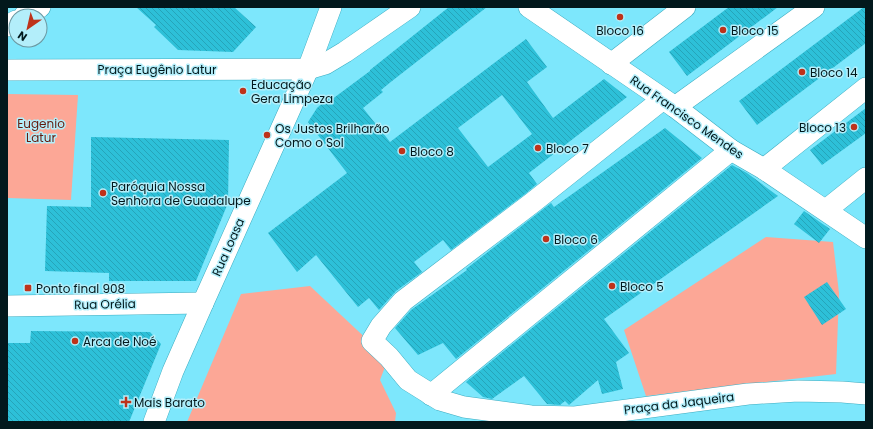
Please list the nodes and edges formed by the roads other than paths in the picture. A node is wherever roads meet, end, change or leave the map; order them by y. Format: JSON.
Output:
{"nodes":[{"id":1,"x":331,"y":7,"type":"edge"},
{"id":2,"x":410,"y":7,"type":"edge"},
{"id":3,"x":529,"y":7,"type":"edge"},
{"id":4,"x":685,"y":7,"type":"edge"},
{"id":5,"x":814,"y":7,"type":"edge"},
{"id":6,"x":611,"y":64,"type":"junction"},
{"id":7,"x":308,"y":69,"type":"junction"},
{"id":8,"x":7,"y":70,"type":"edge"},
{"id":9,"x":866,"y":88,"type":"edge"},
{"id":10,"x":669,"y":103,"type":"junction"},
{"id":11,"x":732,"y":150,"type":"junction"},
{"id":12,"x":764,"y":168,"type":"junction"},
{"id":13,"x":866,"y":178,"type":"edge"},
{"id":14,"x":826,"y":210,"type":"junction"},
{"id":15,"x":866,"y":238,"type":"edge"},
{"id":16,"x":203,"y":303,"type":"junction"},
{"id":17,"x":7,"y":306,"type":"edge"},
{"id":18,"x":866,"y":394,"type":"edge"},
{"id":19,"x":432,"y":395,"type":"junction"},
{"id":20,"x":154,"y":422,"type":"edge"}],
"edges":[{"from":1,"to":7,"type":"street","name":"Rua Loasa"},
{"from":2,"to":7,"type":"street"},
{"from":3,"to":6,"type":"street","name":"Rua Francisco Mendes"},
{"from":4,"to":6,"type":"street"},
{"from":5,"to":10,"type":"street"},
{"from":6,"to":10,"type":"street","name":"Rua Francisco Mendes"},
{"from":7,"to":8,"type":"street","name":"Praça Eugênio Latur"},
{"from":7,"to":16,"type":"street","name":"Rua Loasa"},
{"from":9,"to":12,"type":"street"},
{"from":10,"to":11,"type":"street","name":"Rua Francisco Mendes"},
{"from":10,"to":19,"type":"street","name":"Praça da Jaqueira"},
{"from":11,"to":12,"type":"street","name":"Rua Francisco Mendes"},
{"from":11,"to":19,"type":"street"},
{"from":12,"to":14,"type":"street","name":"Rua Francisco Mendes"},
{"from":13,"to":14,"type":"street"},
{"from":14,"to":15,"type":"street","name":"Rua Francisco Mendes"},
{"from":16,"to":17,"type":"street","name":"Rua Orélia"},
{"from":16,"to":20,"type":"street","name":"Rua Loasa"},
{"from":18,"to":19,"type":"street","name":"Praça da Jaqueira"}]}
